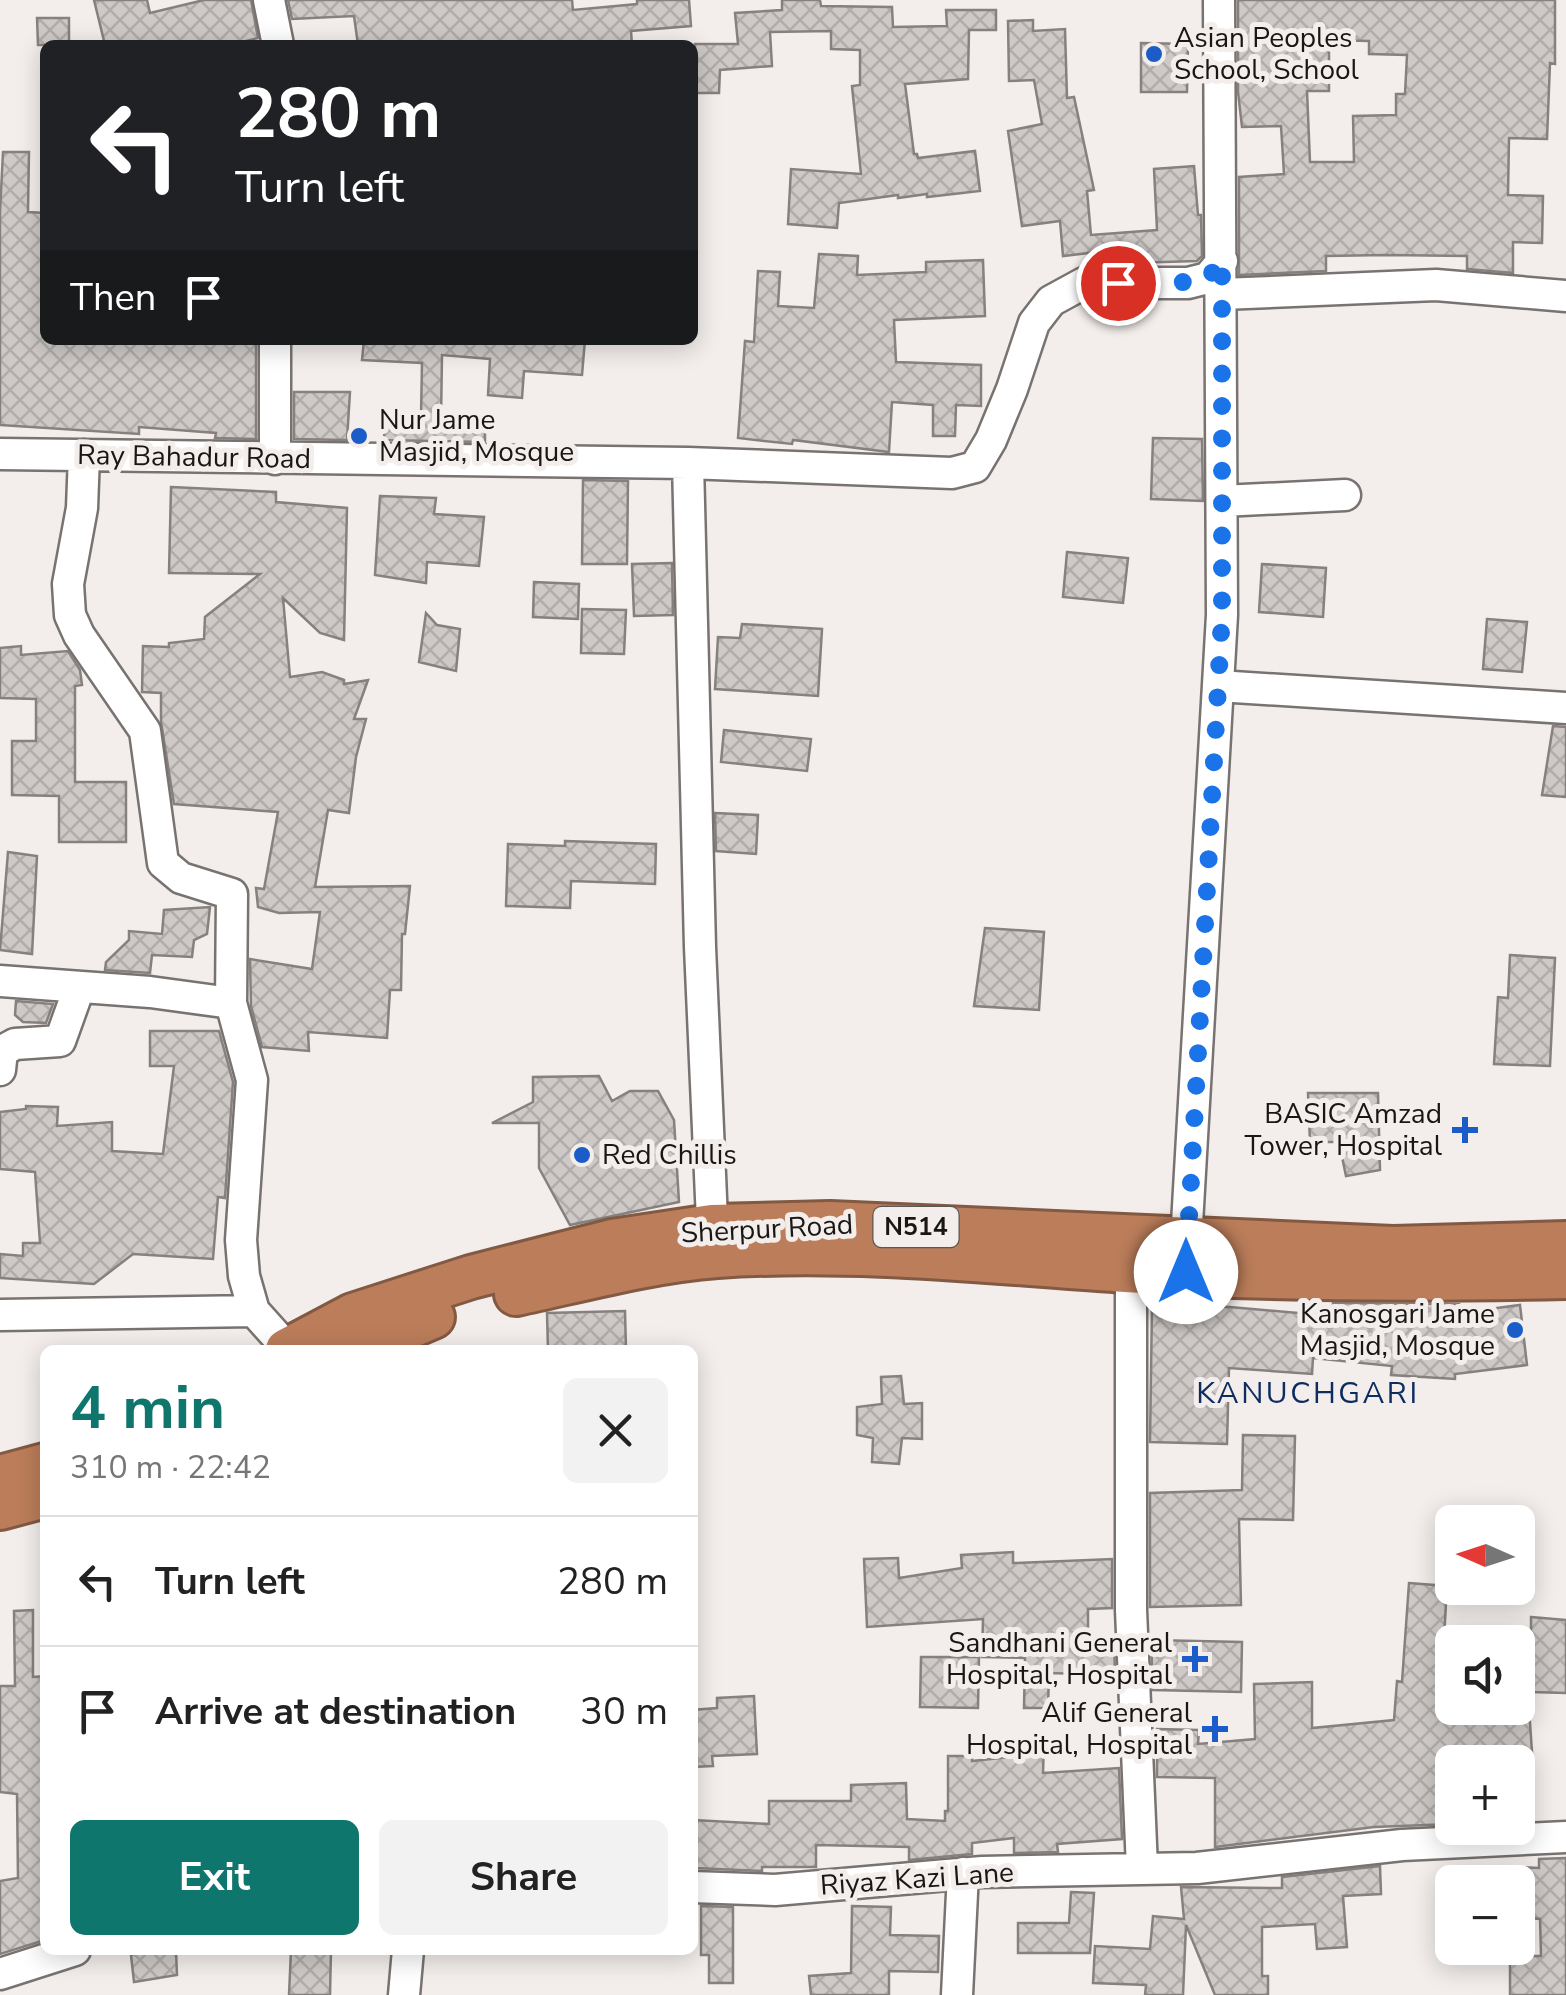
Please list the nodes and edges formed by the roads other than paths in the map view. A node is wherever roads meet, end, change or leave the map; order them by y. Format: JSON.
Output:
{"nodes":[{"id":1,"x":269,"y":0,"type":"edge"},
{"id":2,"x":1219,"y":0,"type":"edge"},
{"id":3,"x":277,"y":40,"type":"edge"},
{"id":4,"x":1222,"y":260,"type":"junction"},
{"id":5,"x":1222,"y":294,"type":"junction"},
{"id":6,"x":1566,"y":296,"type":"edge"},
{"id":7,"x":275,"y":345,"type":"edge"},
{"id":8,"x":0,"y":454,"type":"edge"},
{"id":9,"x":84,"y":455,"type":"junction"},
{"id":10,"x":275,"y":459,"type":"junction"},
{"id":11,"x":688,"y":463,"type":"junction"},
{"id":12,"x":1345,"y":495,"type":"dead end"},
{"id":13,"x":1222,"y":501,"type":"junction"},
{"id":14,"x":1218,"y":686,"type":"junction"},
{"id":15,"x":1566,"y":708,"type":"edge"},
{"id":16,"x":0,"y":981,"type":"edge"},
{"id":17,"x":79,"y":988,"type":"junction"},
{"id":18,"x":231,"y":1003,"type":"junction"},
{"id":19,"x":0,"y":1070,"type":"edge"},
{"id":20,"x":713,"y":1241,"type":"junction"},
{"id":21,"x":1566,"y":1243,"type":"edge"},
{"id":22,"x":1185,"y":1255,"type":"junction"},
{"id":23,"x":1130,"y":1271,"type":"junction"},
{"id":24,"x":1566,"y":1277,"type":"edge"},
{"id":25,"x":254,"y":1311,"type":"junction"},
{"id":26,"x":0,"y":1315,"type":"edge"},
{"id":27,"x":284,"y":1345,"type":"edge"},
{"id":28,"x":297,"y":1345,"type":"edge"},
{"id":29,"x":366,"y":1345,"type":"edge"},
{"id":30,"x":40,"y":1466,"type":"edge"},
{"id":31,"x":0,"y":1477,"type":"edge"},
{"id":32,"x":40,"y":1497,"type":"edge"},
{"id":33,"x":0,"y":1508,"type":"edge"},
{"id":34,"x":1566,"y":1837,"type":"edge"},
{"id":35,"x":1142,"y":1868,"type":"junction"},
{"id":36,"x":963,"y":1873,"type":"junction"},
{"id":37,"x":698,"y":1887,"type":"edge"},
{"id":38,"x":59,"y":1955,"type":"edge"},
{"id":39,"x":408,"y":1955,"type":"edge"},
{"id":40,"x":0,"y":1974,"type":"edge"},
{"id":41,"x":404,"y":1995,"type":"edge"},
{"id":42,"x":957,"y":1995,"type":"edge"}],
"edges":[{"from":1,"to":3,"type":"street"},
{"from":2,"to":4,"type":"street"},
{"from":4,"to":5,"type":"street"},
{"from":4,"to":11,"type":"street","name":"Ray Bahadur Road"},
{"from":5,"to":6,"type":"street"},
{"from":5,"to":13,"type":"street"},
{"from":7,"to":10,"type":"street"},
{"from":8,"to":9,"type":"street","name":"Ray Bahadur Road"},
{"from":9,"to":10,"type":"street","name":"Ray Bahadur Road"},
{"from":9,"to":18,"type":"street"},
{"from":10,"to":11,"type":"street","name":"Ray Bahadur Road"},
{"from":11,"to":20,"type":"street"},
{"from":12,"to":13,"type":"street"},
{"from":13,"to":14,"type":"street"},
{"from":14,"to":15,"type":"street"},
{"from":14,"to":22,"type":"street"},
{"from":16,"to":17,"type":"street"},
{"from":17,"to":18,"type":"street"},
{"from":17,"to":19,"type":"street"},
{"from":18,"to":25,"type":"street"},
{"from":20,"to":22,"type":"highway","name":"Sherpur Road","number":"N514"},
{"from":20,"to":23,"type":"highway","name":"Sherpur Road","number":"N514"},
{"from":20,"to":28,"type":"highway","name":"Sherpur Road","number":"N514"},
{"from":20,"to":29,"type":"highway","name":"Sherpur Road","number":"N514"},
{"from":21,"to":22,"type":"highway","name":"Sherpur Road","number":"N514"},
{"from":22,"to":23,"type":"highway","name":"Sherpur Road","number":"N514"},
{"from":22,"to":24,"type":"highway","name":"Sherpur Road","number":"N514"},
{"from":23,"to":35,"type":"street"},
{"from":25,"to":26,"type":"street"},
{"from":25,"to":27,"type":"street"},
{"from":30,"to":31,"type":"highway"},
{"from":32,"to":33,"type":"highway"},
{"from":34,"to":35,"type":"street","name":"Riyaz Kazi Lane"},
{"from":35,"to":36,"type":"street","name":"Riyaz Kazi Lane"},
{"from":36,"to":37,"type":"street","name":"Riyaz Kazi Lane"},
{"from":36,"to":42,"type":"street"},
{"from":38,"to":40,"type":"street"},
{"from":39,"to":41,"type":"street"}]}
